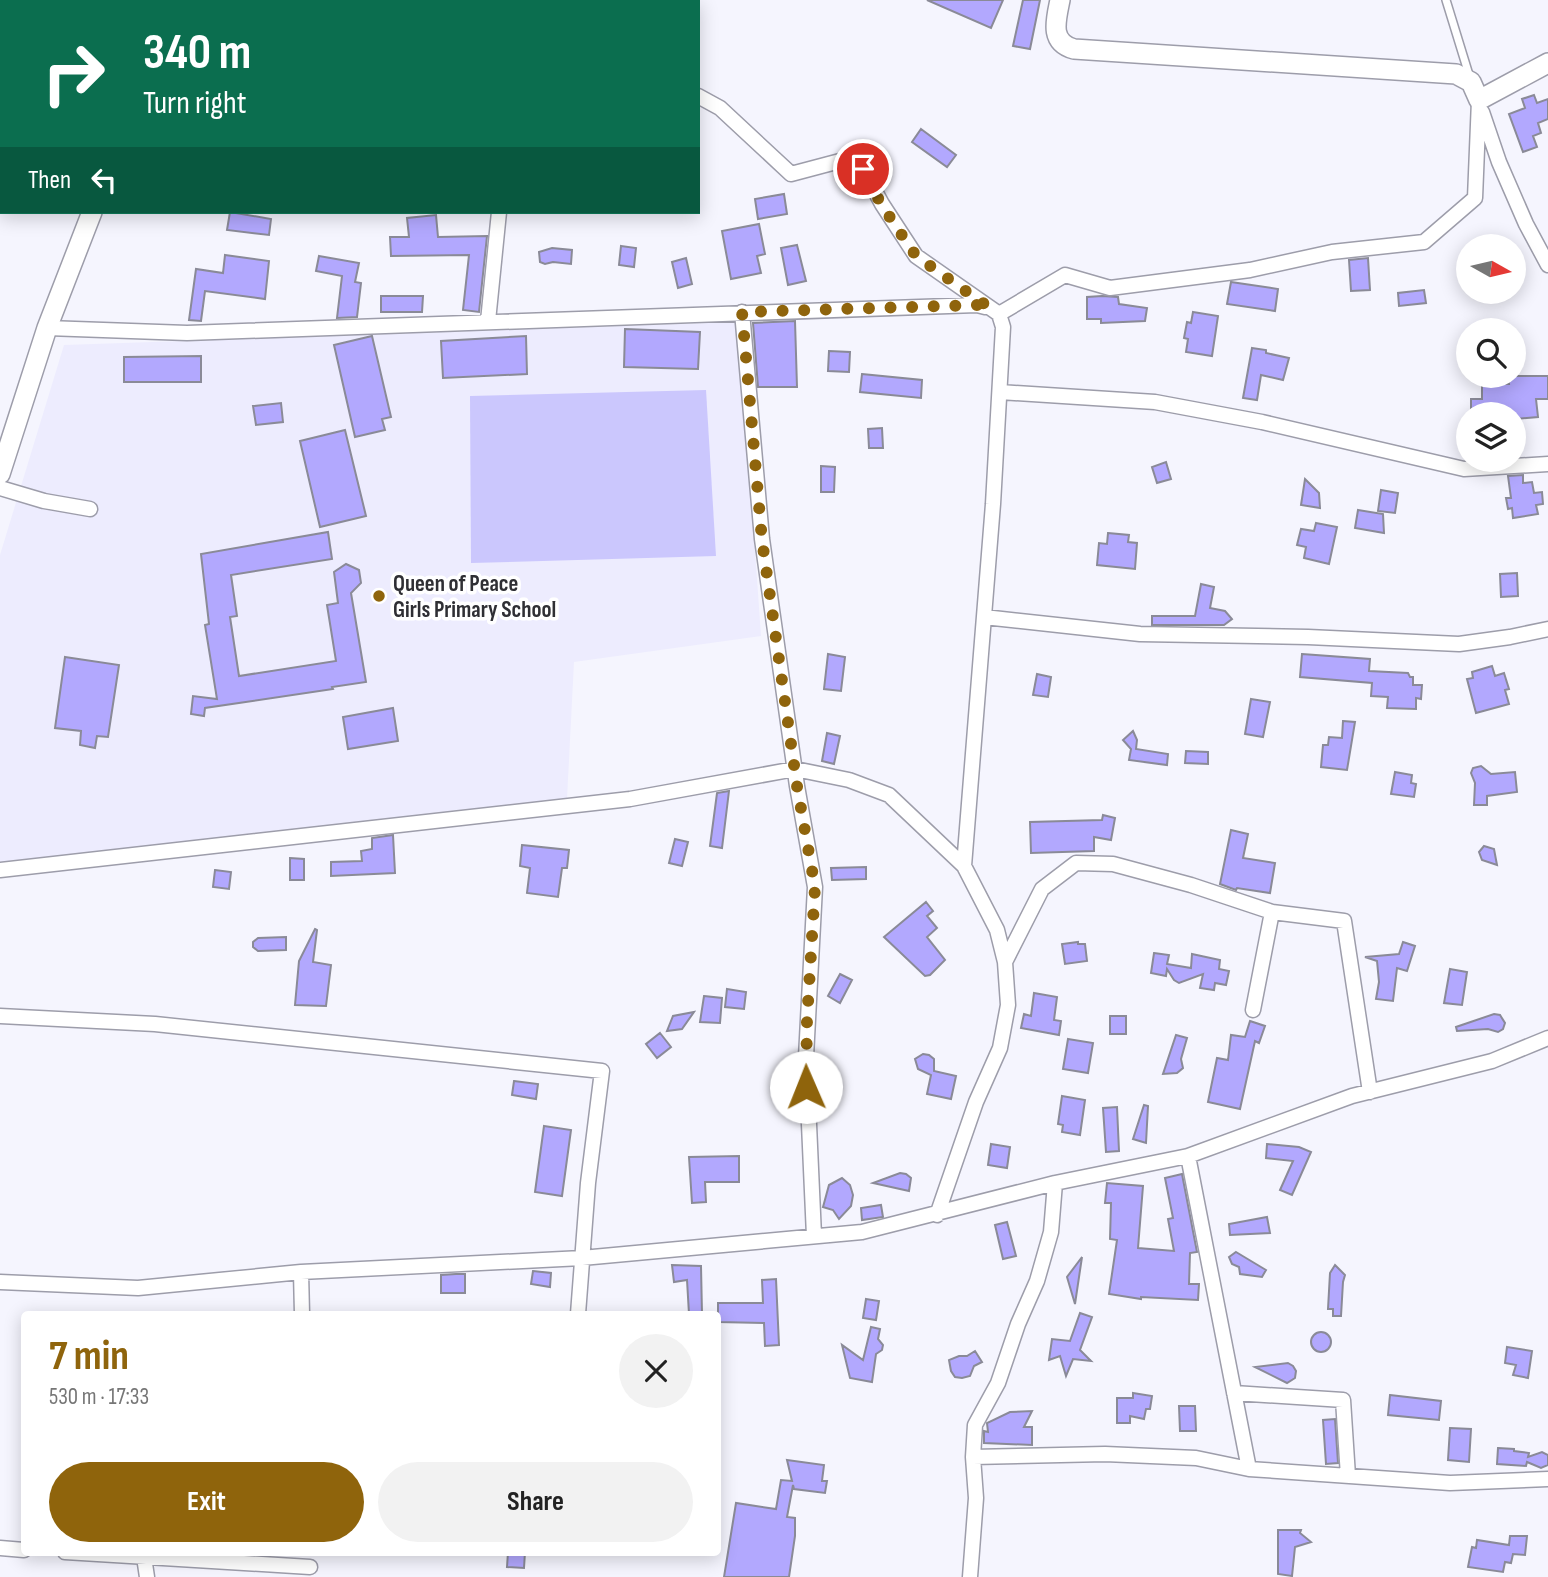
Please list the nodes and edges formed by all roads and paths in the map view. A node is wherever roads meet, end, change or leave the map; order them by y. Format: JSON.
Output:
{"nodes":[{"id":1,"x":1060,"y":0,"type":"edge"},
{"id":2,"x":1446,"y":0,"type":"edge"},
{"id":3,"x":1548,"y":63,"type":"edge"},
{"id":4,"x":1471,"y":82,"type":"junction"},
{"id":5,"x":700,"y":97,"type":"edge"},
{"id":6,"x":1479,"y":100,"type":"junction"},
{"id":7,"x":91,"y":214,"type":"edge"},
{"id":8,"x":499,"y":214,"type":"edge"},
{"id":9,"x":1548,"y":265,"type":"edge"},
{"id":10,"x":995,"y":311,"type":"junction"},
{"id":11,"x":742,"y":312,"type":"junction"},
{"id":12,"x":488,"y":321,"type":"junction"},
{"id":13,"x":47,"y":328,"type":"junction"},
{"id":14,"x":1000,"y":391,"type":"junction"},
{"id":15,"x":1548,"y":464,"type":"edge"},
{"id":16,"x":0,"y":474,"type":"edge"},
{"id":17,"x":0,"y":488,"type":"edge"},
{"id":18,"x":90,"y":509,"type":"dead end"},
{"id":19,"x":985,"y":617,"type":"junction"},
{"id":20,"x":1548,"y":629,"type":"edge"},
{"id":21,"x":795,"y":769,"type":"junction"},
{"id":22,"x":964,"y":866,"type":"junction"},
{"id":23,"x":0,"y":870,"type":"edge"},
{"id":24,"x":1272,"y":912,"type":"junction"},
{"id":25,"x":1005,"y":962,"type":"junction"},
{"id":26,"x":1252,"y":1010,"type":"dead end"},
{"id":27,"x":0,"y":1016,"type":"edge"},
{"id":28,"x":1548,"y":1038,"type":"edge"},
{"id":29,"x":1370,"y":1092,"type":"junction"},
{"id":30,"x":1188,"y":1156,"type":"junction"},
{"id":31,"x":1055,"y":1183,"type":"junction"},
{"id":32,"x":937,"y":1214,"type":"junction"},
{"id":33,"x":814,"y":1236,"type":"junction"},
{"id":34,"x":582,"y":1258,"type":"junction"},
{"id":35,"x":301,"y":1272,"type":"junction"},
{"id":36,"x":0,"y":1282,"type":"edge"},
{"id":37,"x":302,"y":1311,"type":"edge"},
{"id":38,"x":578,"y":1311,"type":"edge"},
{"id":39,"x":1234,"y":1393,"type":"junction"},
{"id":40,"x":973,"y":1457,"type":"junction"},
{"id":41,"x":1249,"y":1469,"type":"junction"},
{"id":42,"x":1348,"y":1476,"type":"junction"},
{"id":43,"x":1548,"y":1479,"type":"edge"},
{"id":44,"x":0,"y":1548,"type":"edge"},
{"id":45,"x":21,"y":1550,"type":"edge"},
{"id":46,"x":128,"y":1556,"type":"edge"},
{"id":47,"x":144,"y":1557,"type":"junction"},
{"id":48,"x":310,"y":1565,"type":"edge"},
{"id":49,"x":147,"y":1577,"type":"edge"},
{"id":50,"x":970,"y":1577,"type":"edge"}],
"edges":[{"from":1,"to":4,"type":"street"},
{"from":2,"to":4,"type":"lane"},
{"from":3,"to":6,"type":"street"},
{"from":4,"to":6,"type":"street"},
{"from":5,"to":10,"type":"street"},
{"from":6,"to":9,"type":"street"},
{"from":6,"to":10,"type":"street"},
{"from":7,"to":13,"type":"street"},
{"from":8,"to":12,"type":"street"},
{"from":10,"to":11,"type":"street"},
{"from":10,"to":14,"type":"street"},
{"from":11,"to":12,"type":"street"},
{"from":11,"to":21,"type":"street"},
{"from":12,"to":13,"type":"street"},
{"from":13,"to":16,"type":"street"},
{"from":14,"to":15,"type":"street"},
{"from":14,"to":19,"type":"street"},
{"from":17,"to":18,"type":"street"},
{"from":19,"to":20,"type":"street"},
{"from":19,"to":22,"type":"street"},
{"from":21,"to":22,"type":"street"},
{"from":21,"to":23,"type":"street"},
{"from":21,"to":33,"type":"street"},
{"from":22,"to":25,"type":"street"},
{"from":24,"to":25,"type":"street"},
{"from":24,"to":26,"type":"street"},
{"from":24,"to":29,"type":"street"},
{"from":25,"to":32,"type":"street"},
{"from":27,"to":34,"type":"street"},
{"from":28,"to":29,"type":"street"},
{"from":29,"to":30,"type":"street"},
{"from":30,"to":31,"type":"street"},
{"from":30,"to":39,"type":"street"},
{"from":31,"to":32,"type":"street"},
{"from":31,"to":40,"type":"street"},
{"from":32,"to":33,"type":"street"},
{"from":33,"to":34,"type":"street"},
{"from":34,"to":35,"type":"street"},
{"from":34,"to":38,"type":"street"},
{"from":35,"to":36,"type":"street"},
{"from":35,"to":37,"type":"street"},
{"from":39,"to":41,"type":"street"},
{"from":39,"to":42,"type":"street"},
{"from":40,"to":41,"type":"street"},
{"from":40,"to":50,"type":"street"},
{"from":41,"to":42,"type":"street"},
{"from":42,"to":43,"type":"street"},
{"from":44,"to":45,"type":"street"},
{"from":46,"to":47,"type":"street"},
{"from":47,"to":48,"type":"street"},
{"from":47,"to":49,"type":"street"}]}
